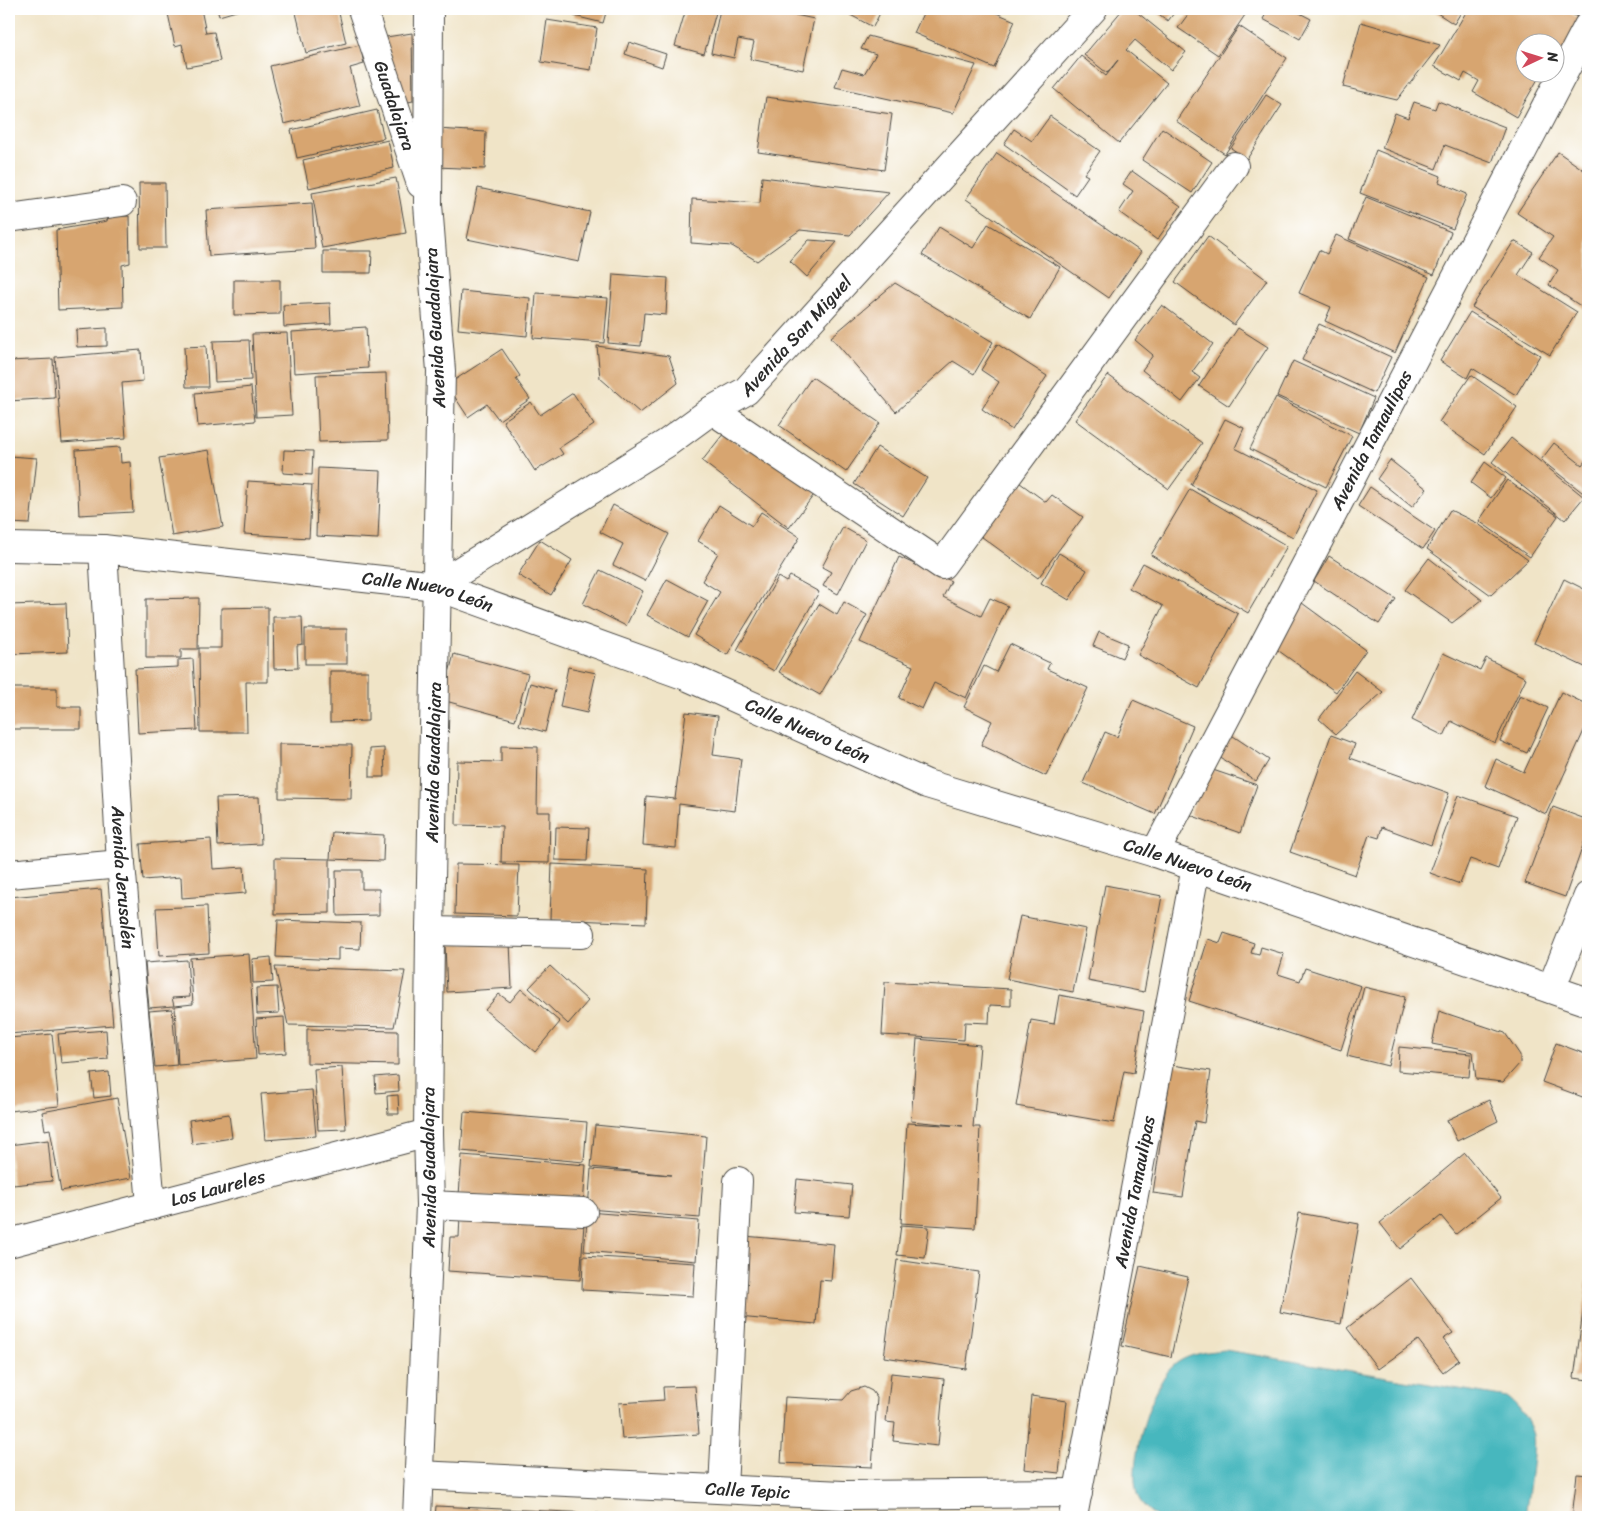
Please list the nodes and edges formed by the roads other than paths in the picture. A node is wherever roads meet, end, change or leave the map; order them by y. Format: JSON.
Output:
{"nodes":[{"id":1,"x":362,"y":9,"type":"edge"},
{"id":2,"x":429,"y":9,"type":"edge"},
{"id":3,"x":1093,"y":9,"type":"edge"},
{"id":4,"x":1588,"y":26,"type":"edge"},
{"id":5,"x":1234,"y":166,"type":"dead end"},
{"id":6,"x":122,"y":202,"type":"dead end"},
{"id":7,"x":428,"y":204,"type":"junction"},
{"id":8,"x":9,"y":218,"type":"edge"},
{"id":9,"x":712,"y":410,"type":"junction"},
{"id":10,"x":9,"y":547,"type":"edge"},
{"id":11,"x":103,"y":548,"type":"junction"},
{"id":12,"x":436,"y":586,"type":"junction"},
{"id":13,"x":1155,"y":853,"type":"junction"},
{"id":14,"x":121,"y":864,"type":"junction"},
{"id":15,"x":1196,"y":867,"type":"junction"},
{"id":16,"x":9,"y":874,"type":"edge"},
{"id":17,"x":1588,"y":896,"type":"edge"},
{"id":18,"x":430,"y":931,"type":"junction"},
{"id":19,"x":581,"y":934,"type":"dead end"},
{"id":20,"x":1550,"y":989,"type":"junction"},
{"id":21,"x":1588,"y":1002,"type":"edge"},
{"id":22,"x":428,"y":1133,"type":"junction"},
{"id":23,"x":738,"y":1181,"type":"dead end"},
{"id":24,"x":151,"y":1204,"type":"junction"},
{"id":25,"x":430,"y":1205,"type":"junction"},
{"id":26,"x":583,"y":1212,"type":"dead end"},
{"id":27,"x":9,"y":1242,"type":"edge"},
{"id":28,"x":418,"y":1475,"type":"junction"},
{"id":29,"x":723,"y":1489,"type":"junction"},
{"id":30,"x":1075,"y":1505,"type":"edge"},
{"id":31,"x":418,"y":1517,"type":"edge"}],
"edges":[{"from":1,"to":7,"type":"street","name":"Guadalajara"},
{"from":2,"to":7,"type":"street","name":"Avenida Guadalajara"},
{"from":3,"to":9,"type":"street","name":"Avenida San Miguel"},
{"from":4,"to":13,"type":"street","name":"Avenida Tamaulipas"},
{"from":5,"to":9,"type":"street"},
{"from":6,"to":8,"type":"street"},
{"from":7,"to":12,"type":"street","name":"Avenida Guadalajara"},
{"from":9,"to":12,"type":"street","name":"Avenida San Miguel"},
{"from":10,"to":11,"type":"street","name":"Calle Nuevo León"},
{"from":11,"to":12,"type":"street","name":"Calle Nuevo León"},
{"from":11,"to":14,"type":"street","name":"Avenida Jerusalén"},
{"from":12,"to":13,"type":"street","name":"Calle Nuevo León"},
{"from":12,"to":18,"type":"street","name":"Avenida Guadalajara"},
{"from":13,"to":15,"type":"street","name":"Calle Nuevo León"},
{"from":14,"to":16,"type":"street"},
{"from":14,"to":24,"type":"street","name":"Avenida Jerusalén"},
{"from":15,"to":20,"type":"street","name":"Calle Nuevo León"},
{"from":15,"to":30,"type":"street","name":"Avenida Tamaulipas"},
{"from":17,"to":20,"type":"street"},
{"from":18,"to":19,"type":"street"},
{"from":18,"to":22,"type":"street","name":"Avenida Guadalajara"},
{"from":20,"to":21,"type":"street","name":"Calle Nuevo León"},
{"from":22,"to":24,"type":"street","name":"Los Laureles"},
{"from":22,"to":25,"type":"street","name":"Avenida Guadalajara"},
{"from":23,"to":29,"type":"street"},
{"from":24,"to":27,"type":"street","name":"Los Laureles"},
{"from":25,"to":26,"type":"street"},
{"from":25,"to":28,"type":"street","name":"Avenida Guadalajara"},
{"from":28,"to":29,"type":"street","name":"Calle Tepic"},
{"from":28,"to":31,"type":"street","name":"Avenida Guadalajara"},
{"from":29,"to":30,"type":"street","name":"Calle Tepic"}]}
